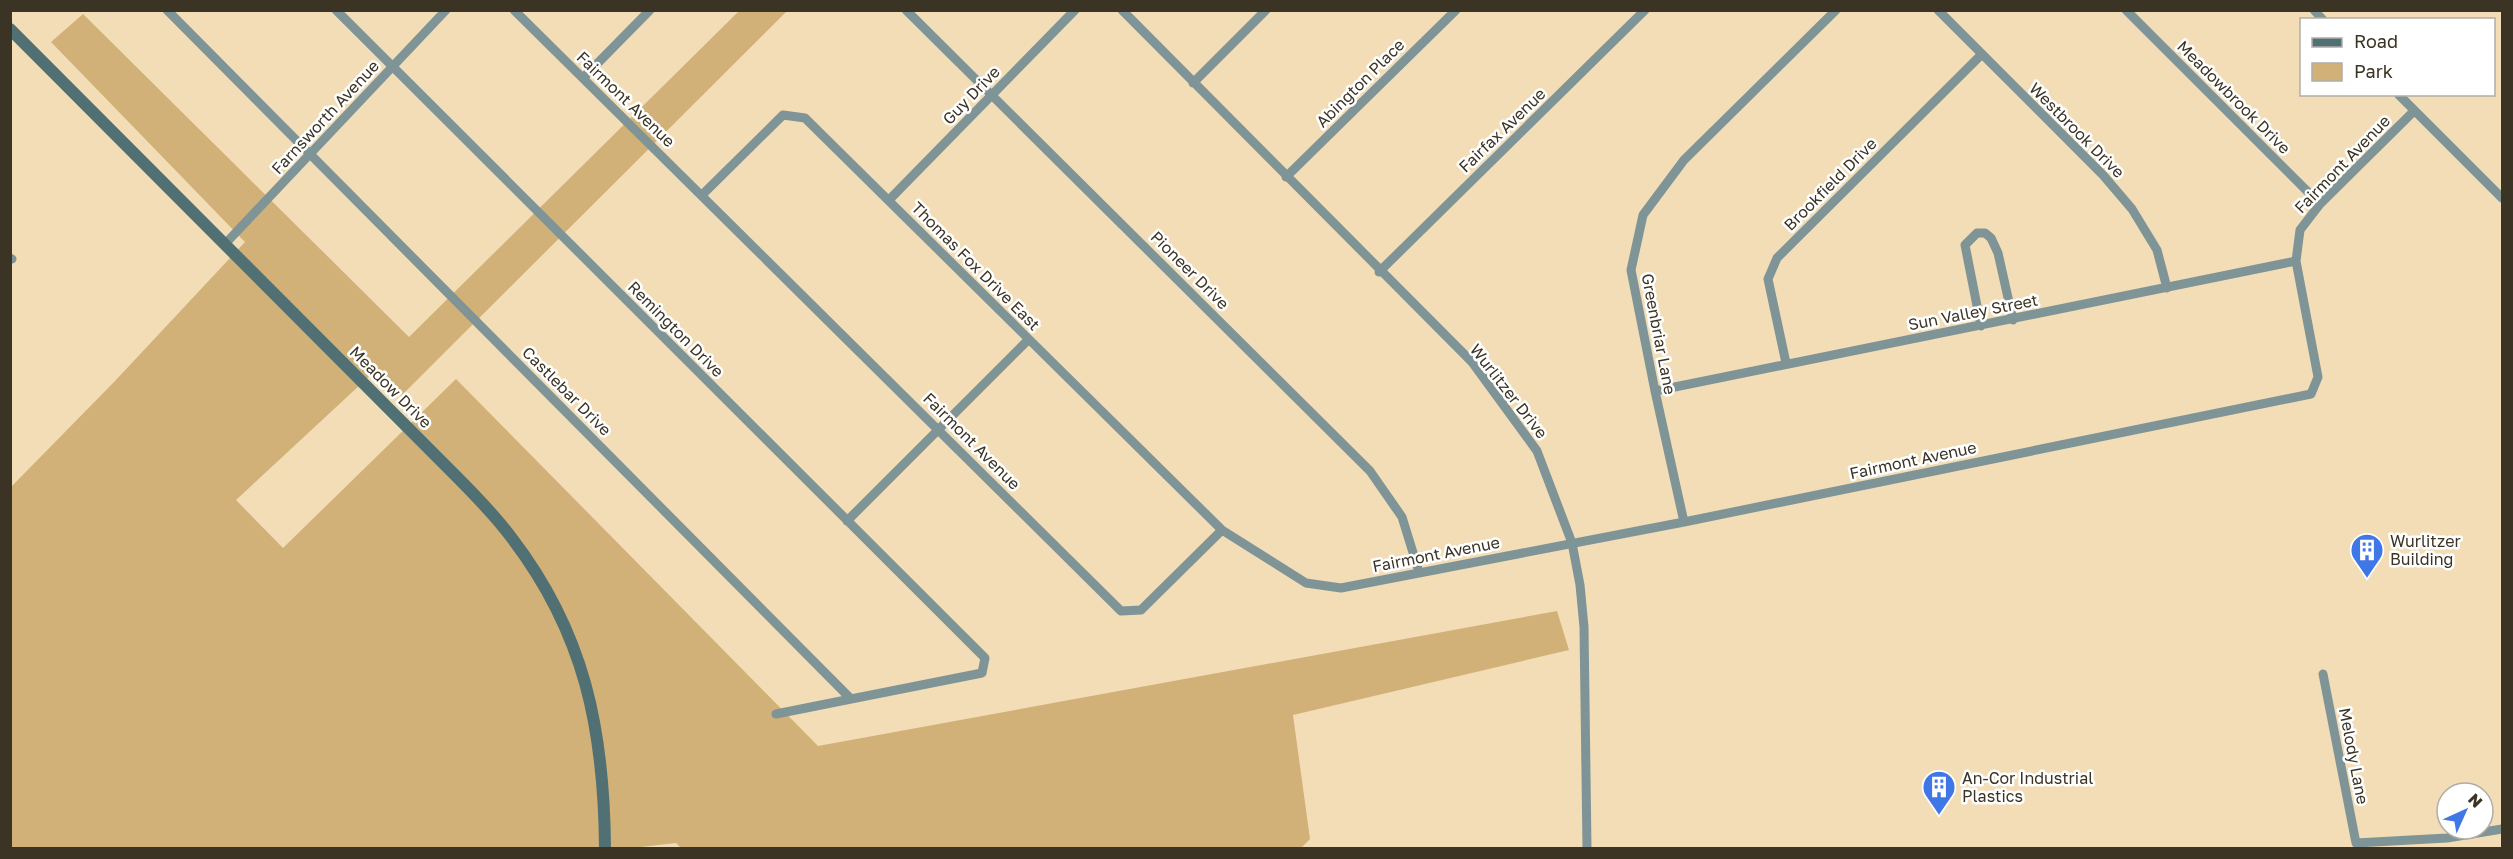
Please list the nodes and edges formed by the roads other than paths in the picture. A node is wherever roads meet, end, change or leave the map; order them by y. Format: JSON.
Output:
{"nodes":[{"id":1,"x":167,"y":10,"type":"edge"},
{"id":2,"x":336,"y":10,"type":"edge"},
{"id":3,"x":446,"y":10,"type":"edge"},
{"id":4,"x":514,"y":10,"type":"edge"},
{"id":5,"x":650,"y":10,"type":"edge"},
{"id":6,"x":906,"y":10,"type":"edge"},
{"id":7,"x":1075,"y":10,"type":"edge"},
{"id":8,"x":1122,"y":10,"type":"edge"},
{"id":9,"x":1266,"y":10,"type":"edge"},
{"id":10,"x":1456,"y":10,"type":"edge"},
{"id":11,"x":1645,"y":10,"type":"edge"},
{"id":12,"x":1836,"y":10,"type":"edge"},
{"id":13,"x":1938,"y":10,"type":"edge"},
{"id":14,"x":2126,"y":10,"type":"edge"},
{"id":15,"x":10,"y":29,"type":"edge"},
{"id":16,"x":1981,"y":55,"type":"junction"},
{"id":17,"x":392,"y":67,"type":"junction"},
{"id":18,"x":584,"y":78,"type":"junction"},
{"id":19,"x":1193,"y":83,"type":"junction"},
{"id":20,"x":993,"y":94,"type":"junction"},
{"id":21,"x":2400,"y":96,"type":"edge"},
{"id":22,"x":2415,"y":111,"type":"junction"},
{"id":23,"x":310,"y":154,"type":"junction"},
{"id":24,"x":1286,"y":177,"type":"junction"},
{"id":25,"x":702,"y":195,"type":"junction"},
{"id":26,"x":2502,"y":198,"type":"edge"},
{"id":27,"x":889,"y":200,"type":"junction"},
{"id":28,"x":2320,"y":204,"type":"junction"},
{"id":29,"x":225,"y":244,"type":"junction"},
{"id":30,"x":2296,"y":261,"type":"junction"},
{"id":31,"x":1379,"y":272,"type":"junction"},
{"id":32,"x":2167,"y":288,"type":"junction"},
{"id":33,"x":2013,"y":320,"type":"junction"},
{"id":34,"x":1981,"y":326,"type":"junction"},
{"id":35,"x":1028,"y":340,"type":"junction"},
{"id":36,"x":1786,"y":363,"type":"junction"},
{"id":37,"x":1655,"y":391,"type":"junction"},
{"id":38,"x":938,"y":429,"type":"junction"},
{"id":39,"x":847,"y":521,"type":"junction"},
{"id":40,"x":1684,"y":522,"type":"junction"},
{"id":41,"x":1222,"y":530,"type":"junction"},
{"id":42,"x":1572,"y":543,"type":"junction"},
{"id":43,"x":1419,"y":572,"type":"junction"},
{"id":44,"x":2323,"y":674,"type":"dead end"},
{"id":45,"x":851,"y":699,"type":"junction"},
{"id":46,"x":776,"y":714,"type":"dead end"},
{"id":47,"x":2502,"y":829,"type":"edge"},
{"id":48,"x":605,"y":849,"type":"edge"},
{"id":49,"x":1587,"y":849,"type":"edge"}],
"edges":[{"from":1,"to":23,"type":"street","name":"Castlebar Drive"},
{"from":2,"to":17,"type":"street","name":"Remington Drive"},
{"from":3,"to":17,"type":"street","name":"Farnsworth Avenue"},
{"from":4,"to":18,"type":"street","name":"Fairmont Avenue"},
{"from":5,"to":18,"type":"street"},
{"from":6,"to":20,"type":"street","name":"Pioneer Drive"},
{"from":7,"to":20,"type":"street","name":"Guy Drive"},
{"from":8,"to":19,"type":"street","name":"Wurlitzer Drive"},
{"from":9,"to":19,"type":"street"},
{"from":10,"to":24,"type":"street","name":"Abington Place"},
{"from":11,"to":31,"type":"street","name":"Fairfax Avenue"},
{"from":12,"to":37,"type":"street","name":"Greenbriar Lane"},
{"from":13,"to":16,"type":"street","name":"Westbrook Drive"},
{"from":14,"to":28,"type":"street","name":"Meadowbrook Drive"},
{"from":15,"to":29,"type":"street","name":"Meadow Drive"},
{"from":16,"to":32,"type":"street","name":"Westbrook Drive"},
{"from":16,"to":36,"type":"street","name":"Brookfield Drive"},
{"from":17,"to":23,"type":"street","name":"Farnsworth Avenue"},
{"from":17,"to":39,"type":"street","name":"Remington Drive"},
{"from":18,"to":25,"type":"street","name":"Fairmont Avenue"},
{"from":19,"to":24,"type":"street","name":"Wurlitzer Drive"},
{"from":20,"to":27,"type":"street","name":"Guy Drive"},
{"from":20,"to":43,"type":"street","name":"Pioneer Drive"},
{"from":21,"to":22,"type":"street"},
{"from":22,"to":26,"type":"street"},
{"from":22,"to":28,"type":"street","name":"Fairmont Avenue"},
{"from":23,"to":29,"type":"street","name":"Farnsworth Avenue"},
{"from":23,"to":45,"type":"street","name":"Castlebar Drive"},
{"from":24,"to":31,"type":"street","name":"Wurlitzer Drive"},
{"from":25,"to":27,"type":"street","name":"Thomas Fox Drive East"},
{"from":25,"to":38,"type":"street","name":"Fairmont Avenue"},
{"from":27,"to":35,"type":"street","name":"Thomas Fox Drive East"},
{"from":28,"to":30,"type":"street","name":"Fairmont Avenue"},
{"from":29,"to":48,"type":"street","name":"Meadow Drive"},
{"from":30,"to":32,"type":"street","name":"Sun Valley Street"},
{"from":30,"to":40,"type":"street","name":"Fairmont Avenue"},
{"from":31,"to":42,"type":"street","name":"Wurlitzer Drive"},
{"from":32,"to":33,"type":"street","name":"Sun Valley Street"},
{"from":33,"to":34,"type":"street","name":"Sun Valley Street"},
{"from":33,"to":34,"type":"street"},
{"from":34,"to":36,"type":"street","name":"Sun Valley Street"},
{"from":35,"to":38,"type":"street"},
{"from":35,"to":41,"type":"street","name":"Thomas Fox Drive East"},
{"from":36,"to":37,"type":"street","name":"Sun Valley Street"},
{"from":37,"to":40,"type":"street","name":"Greenbriar Lane"},
{"from":38,"to":39,"type":"street"},
{"from":38,"to":41,"type":"street","name":"Fairmont Avenue"},
{"from":39,"to":45,"type":"street","name":"Remington Drive"},
{"from":40,"to":42,"type":"street","name":"Fairmont Avenue"},
{"from":41,"to":43,"type":"street","name":"Fairmont Avenue"},
{"from":42,"to":43,"type":"street","name":"Fairmont Avenue"},
{"from":42,"to":49,"type":"street","name":"Wurlitzer Drive"},
{"from":44,"to":47,"type":"street","name":"Melody Lane"},
{"from":45,"to":46,"type":"street"}]}
